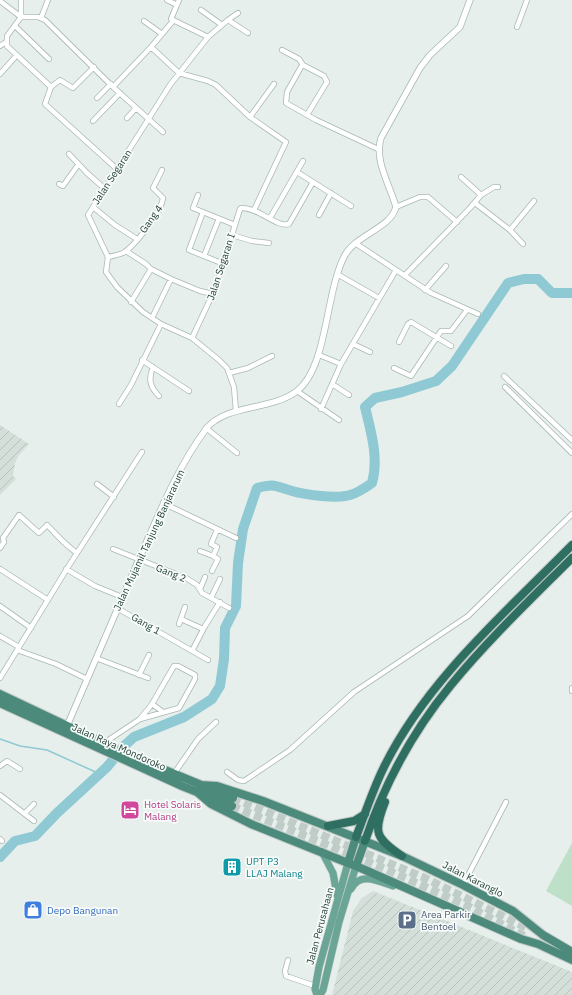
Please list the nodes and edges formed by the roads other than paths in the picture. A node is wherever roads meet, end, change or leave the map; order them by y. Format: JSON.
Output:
{"nodes":[{"id":1,"x":21,"y":0,"type":"edge"},
{"id":2,"x":48,"y":0,"type":"edge"},
{"id":3,"x":167,"y":0,"type":"edge"},
{"id":4,"x":470,"y":0,"type":"edge"},
{"id":5,"x":527,"y":0,"type":"edge"},
{"id":6,"x":0,"y":1,"type":"edge"},
{"id":7,"x":178,"y":2,"type":"edge"},
{"id":8,"x":201,"y":10,"type":"dead end"},
{"id":9,"x":238,"y":13,"type":"dead end"},
{"id":10,"x":21,"y":17,"type":"junction"},
{"id":11,"x":41,"y":18,"type":"junction"},
{"id":12,"x":228,"y":20,"type":"junction"},
{"id":13,"x":144,"y":21,"type":"dead end"},
{"id":14,"x":173,"y":21,"type":"junction"},
{"id":15,"x":222,"y":25,"type":"junction"},
{"id":16,"x":15,"y":26,"type":"junction"},
{"id":17,"x":517,"y":27,"type":"dead end"},
{"id":18,"x":248,"y":33,"type":"dead end"},
{"id":19,"x":162,"y":34,"type":"junction"},
{"id":20,"x":208,"y":37,"type":"junction"},
{"id":21,"x":6,"y":42,"type":"junction"},
{"id":22,"x":0,"y":46,"type":"edge"},
{"id":23,"x":151,"y":47,"type":"junction"},
{"id":24,"x":282,"y":50,"type":"dead end"},
{"id":25,"x":16,"y":56,"type":"junction"},
{"id":26,"x":49,"y":59,"type":"dead end"},
{"id":27,"x":304,"y":65,"type":"junction"},
{"id":28,"x":94,"y":66,"type":"junction"},
{"id":29,"x":179,"y":73,"type":"junction"},
{"id":30,"x":0,"y":74,"type":"edge"},
{"id":31,"x":274,"y":84,"type":"dead end"},
{"id":32,"x":112,"y":86,"type":"junction"},
{"id":33,"x":51,"y":87,"type":"junction"},
{"id":34,"x":120,"y":93,"type":"junction"},
{"id":35,"x":97,"y":98,"type":"dead end"},
{"id":36,"x":136,"y":108,"type":"junction"},
{"id":37,"x":307,"y":115,"type":"junction"},
{"id":38,"x":250,"y":117,"type":"junction"},
{"id":39,"x":127,"y":118,"type":"dead end"},
{"id":40,"x":148,"y":119,"type":"junction"},
{"id":41,"x":93,"y":121,"type":"dead end"},
{"id":42,"x":163,"y":132,"type":"dead end"},
{"id":43,"x":380,"y":150,"type":"junction"},
{"id":44,"x":69,"y":154,"type":"dead end"},
{"id":45,"x":303,"y":161,"type":"dead end"},
{"id":46,"x":78,"y":165,"type":"junction"},
{"id":47,"x":118,"y":170,"type":"junction"},
{"id":48,"x":162,"y":170,"type":"dead end"},
{"id":49,"x":297,"y":172,"type":"junction"},
{"id":50,"x":461,"y":177,"type":"dead end"},
{"id":51,"x":312,"y":182,"type":"junction"},
{"id":52,"x":59,"y":184,"type":"dead end"},
{"id":53,"x":498,"y":187,"type":"dead end"},
{"id":54,"x":105,"y":189,"type":"junction"},
{"id":55,"x":331,"y":193,"type":"junction"},
{"id":56,"x":198,"y":195,"type":"dead end"},
{"id":57,"x":481,"y":195,"type":"junction"},
{"id":58,"x":534,"y":200,"type":"dead end"},
{"id":59,"x":475,"y":203,"type":"junction"},
{"id":60,"x":351,"y":206,"type":"dead end"},
{"id":61,"x":93,"y":207,"type":"junction"},
{"id":62,"x":396,"y":207,"type":"junction"},
{"id":63,"x":254,"y":210,"type":"junction"},
{"id":64,"x":203,"y":212,"type":"junction"},
{"id":65,"x":319,"y":215,"type":"dead end"},
{"id":66,"x":270,"y":218,"type":"junction"},
{"id":67,"x":218,"y":221,"type":"dead end"},
{"id":68,"x":457,"y":222,"type":"junction"},
{"id":69,"x":235,"y":225,"type":"junction"},
{"id":70,"x":510,"y":230,"type":"junction"},
{"id":71,"x":232,"y":235,"type":"junction"},
{"id":72,"x":137,"y":239,"type":"junction"},
{"id":73,"x":269,"y":243,"type":"dead end"},
{"id":74,"x":355,"y":243,"type":"junction"},
{"id":75,"x":522,"y":244,"type":"dead end"},
{"id":76,"x":126,"y":251,"type":"junction"},
{"id":77,"x":204,"y":256,"type":"junction"},
{"id":78,"x":108,"y":257,"type":"junction"},
{"id":79,"x":224,"y":264,"type":"junction"},
{"id":80,"x":446,"y":266,"type":"dead end"},
{"id":81,"x":151,"y":269,"type":"junction"},
{"id":82,"x":396,"y":270,"type":"junction"},
{"id":83,"x":337,"y":274,"type":"junction"},
{"id":84,"x":405,"y":275,"type":"junction"},
{"id":85,"x":171,"y":279,"type":"junction"},
{"id":86,"x":425,"y":290,"type":"junction"},
{"id":87,"x":213,"y":294,"type":"junction"},
{"id":88,"x":379,"y":298,"type":"junction"},
{"id":89,"x":131,"y":302,"type":"junction"},
{"id":90,"x":467,"y":310,"type":"junction"},
{"id":91,"x":478,"y":314,"type":"dead end"},
{"id":92,"x":152,"y":318,"type":"junction"},
{"id":93,"x":161,"y":324,"type":"junction"},
{"id":94,"x":437,"y":336,"type":"junction"},
{"id":95,"x":192,"y":338,"type":"junction"},
{"id":96,"x":399,"y":342,"type":"dead end"},
{"id":97,"x":354,"y":344,"type":"junction"},
{"id":98,"x":451,"y":346,"type":"dead end"},
{"id":99,"x":370,"y":352,"type":"dead end"},
{"id":100,"x":319,"y":355,"type":"junction"},
{"id":101,"x":272,"y":356,"type":"dead end"},
{"id":102,"x":142,"y":360,"type":"junction"},
{"id":103,"x":341,"y":364,"type":"junction"},
{"id":104,"x":153,"y":367,"type":"junction"},
{"id":105,"x":394,"y":368,"type":"dead end"},
{"id":106,"x":229,"y":373,"type":"junction"},
{"id":107,"x":504,"y":376,"type":"dead end"},
{"id":108,"x":332,"y":384,"type":"junction"},
{"id":109,"x":505,"y":387,"type":"dead end"},
{"id":110,"x":189,"y":391,"type":"dead end"},
{"id":111,"x":296,"y":391,"type":"junction"},
{"id":112,"x":349,"y":395,"type":"dead end"},
{"id":113,"x":159,"y":396,"type":"dead end"},
{"id":114,"x":119,"y":404,"type":"dead end"},
{"id":115,"x":321,"y":409,"type":"junction"},
{"id":116,"x":236,"y":411,"type":"junction"},
{"id":117,"x":339,"y":420,"type":"dead end"},
{"id":118,"x":554,"y":423,"type":"junction"},
{"id":119,"x":206,"y":428,"type":"junction"},
{"id":120,"x":548,"y":429,"type":"junction"},
{"id":121,"x":572,"y":440,"type":"edge"},
{"id":122,"x":142,"y":452,"type":"dead end"},
{"id":123,"x":237,"y":453,"type":"dead end"},
{"id":124,"x":572,"y":453,"type":"edge"},
{"id":125,"x":97,"y":484,"type":"dead end"},
{"id":126,"x":114,"y":497,"type":"junction"},
{"id":127,"x":163,"y":503,"type":"junction"},
{"id":128,"x":572,"y":514,"type":"edge"},
{"id":129,"x":217,"y":530,"type":"junction"},
{"id":130,"x":236,"y":538,"type":"dead end"},
{"id":131,"x":572,"y":545,"type":"edge"},
{"id":132,"x":0,"y":548,"type":"edge"},
{"id":133,"x":113,"y":549,"type":"dead end"},
{"id":134,"x":200,"y":551,"type":"dead end"},
{"id":135,"x":76,"y":553,"type":"junction"},
{"id":136,"x":213,"y":556,"type":"junction"},
{"id":137,"x":572,"y":558,"type":"edge"},
{"id":138,"x":138,"y":560,"type":"junction"},
{"id":139,"x":0,"y":569,"type":"edge"},
{"id":140,"x":66,"y":569,"type":"junction"},
{"id":141,"x":212,"y":571,"type":"dead end"},
{"id":142,"x":205,"y":577,"type":"dead end"},
{"id":143,"x":220,"y":579,"type":"dead end"},
{"id":144,"x":200,"y":589,"type":"junction"},
{"id":145,"x":122,"y":597,"type":"junction"},
{"id":146,"x":211,"y":598,"type":"junction"},
{"id":147,"x":48,"y":600,"type":"junction"},
{"id":148,"x":220,"y":602,"type":"junction"},
{"id":149,"x":0,"y":606,"type":"edge"},
{"id":150,"x":185,"y":607,"type":"dead end"},
{"id":151,"x":117,"y":608,"type":"junction"},
{"id":152,"x":229,"y":608,"type":"dead end"},
{"id":153,"x":181,"y":619,"type":"junction"},
{"id":154,"x":179,"y":624,"type":"dead end"},
{"id":155,"x":31,"y":628,"type":"junction"},
{"id":156,"x":203,"y":629,"type":"junction"},
{"id":157,"x":0,"y":636,"type":"edge"},
{"id":158,"x":18,"y":648,"type":"junction"},
{"id":159,"x":192,"y":651,"type":"junction"},
{"id":160,"x":149,"y":654,"type":"dead end"},
{"id":161,"x":96,"y":658,"type":"junction"},
{"id":162,"x":208,"y":660,"type":"dead end"},
{"id":163,"x":468,"y":666,"type":"junction"},
{"id":164,"x":139,"y":675,"type":"junction"},
{"id":165,"x":0,"y":678,"type":"edge"},
{"id":166,"x":148,"y":678,"type":"dead end"},
{"id":167,"x":87,"y":679,"type":"junction"},
{"id":168,"x":0,"y":694,"type":"edge"},
{"id":169,"x":0,"y":703,"type":"edge"},
{"id":170,"x":152,"y":704,"type":"junction"},
{"id":171,"x":163,"y":712,"type":"junction"},
{"id":172,"x":140,"y":719,"type":"junction"},
{"id":173,"x":216,"y":722,"type":"dead end"},
{"id":174,"x":67,"y":726,"type":"junction"},
{"id":175,"x":104,"y":744,"type":"junction"},
{"id":176,"x":109,"y":750,"type":"junction"},
{"id":177,"x":129,"y":759,"type":"junction"},
{"id":178,"x":0,"y":766,"type":"edge"},
{"id":179,"x":20,"y":769,"type":"dead end"},
{"id":180,"x":227,"y":772,"type":"dead end"},
{"id":181,"x":173,"y":775,"type":"junction"},
{"id":182,"x":199,"y":789,"type":"junction"},
{"id":183,"x":0,"y":794,"type":"edge"},
{"id":184,"x":232,"y":802,"type":"tunnel mouth"},
{"id":185,"x":506,"y":802,"type":"dead end"},
{"id":186,"x":34,"y":804,"type":"dead end"},
{"id":187,"x":25,"y":813,"type":"junction"},
{"id":188,"x":364,"y":814,"type":"junction"},
{"id":189,"x":34,"y":821,"type":"dead end"},
{"id":190,"x":328,"y":826,"type":"junction"},
{"id":191,"x":356,"y":837,"type":"junction"},
{"id":192,"x":365,"y":841,"type":"junction"},
{"id":193,"x":322,"y":852,"type":"junction"},
{"id":194,"x":402,"y":856,"type":"junction"},
{"id":195,"x":348,"y":863,"type":"junction"},
{"id":196,"x":356,"y":866,"type":"junction"},
{"id":197,"x":463,"y":885,"type":"junction"},
{"id":198,"x":427,"y":898,"type":"junction"},
{"id":199,"x":341,"y":900,"type":"junction"},
{"id":200,"x":527,"y":928,"type":"tunnel mouth"},
{"id":201,"x":524,"y":936,"type":"tunnel mouth"},
{"id":202,"x":543,"y":936,"type":"junction"},
{"id":203,"x":538,"y":944,"type":"junction"},
{"id":204,"x":572,"y":952,"type":"edge"},
{"id":205,"x":288,"y":960,"type":"dead end"},
{"id":206,"x":572,"y":960,"type":"edge"},
{"id":207,"x":315,"y":986,"type":"junction"},
{"id":208,"x":318,"y":995,"type":"edge"}],
"edges":[{"from":1,"to":10,"type":"street"},
{"from":2,"to":11,"type":"street"},
{"from":3,"to":7,"type":"street"},
{"from":4,"to":43,"type":"street"},
{"from":5,"to":17,"type":"street"},
{"from":6,"to":10,"type":"street"},
{"from":7,"to":14,"type":"street"},
{"from":8,"to":15,"type":"street"},
{"from":9,"to":12,"type":"street","name":"Jalan Segaran"},
{"from":10,"to":11,"type":"street"},
{"from":10,"to":16,"type":"street"},
{"from":11,"to":28,"type":"street"},
{"from":12,"to":15,"type":"street","name":"Jalan Segaran"},
{"from":12,"to":18,"type":"street"},
{"from":13,"to":19,"type":"street"},
{"from":14,"to":19,"type":"street"},
{"from":14,"to":20,"type":"street"},
{"from":15,"to":20,"type":"street","name":"Jalan Segaran"},
{"from":16,"to":21,"type":"street"},
{"from":16,"to":26,"type":"street"},
{"from":19,"to":23,"type":"street"},
{"from":20,"to":29,"type":"street","name":"Jalan Segaran"},
{"from":21,"to":22,"type":"street"},
{"from":21,"to":25,"type":"street"},
{"from":23,"to":29,"type":"street"},
{"from":23,"to":32,"type":"street"},
{"from":24,"to":27,"type":"street"},
{"from":25,"to":30,"type":"street"},
{"from":25,"to":33,"type":"street"},
{"from":27,"to":37,"type":"street"},
{"from":27,"to":37,"type":"street"},
{"from":28,"to":32,"type":"street"},
{"from":28,"to":33,"type":"street"},
{"from":29,"to":38,"type":"street"},
{"from":29,"to":40,"type":"street","name":"Jalan Segaran"},
{"from":31,"to":38,"type":"street"},
{"from":32,"to":34,"type":"street"},
{"from":32,"to":35,"type":"street"},
{"from":33,"to":47,"type":"street"},
{"from":34,"to":36,"type":"street"},
{"from":34,"to":41,"type":"street"},
{"from":36,"to":39,"type":"street"},
{"from":36,"to":40,"type":"street"},
{"from":37,"to":43,"type":"street"},
{"from":38,"to":63,"type":"street"},
{"from":40,"to":42,"type":"street"},
{"from":40,"to":47,"type":"street","name":"Jalan Segaran"},
{"from":43,"to":62,"type":"street"},
{"from":44,"to":46,"type":"street"},
{"from":45,"to":49,"type":"street"},
{"from":46,"to":52,"type":"street"},
{"from":46,"to":54,"type":"street"},
{"from":47,"to":54,"type":"street","name":"Jalan Segaran"},
{"from":48,"to":72,"type":"street","name":"Gang 4"},
{"from":49,"to":51,"type":"street"},
{"from":49,"to":66,"type":"street"},
{"from":50,"to":57,"type":"street"},
{"from":51,"to":55,"type":"street"},
{"from":51,"to":66,"type":"street"},
{"from":53,"to":57,"type":"street"},
{"from":54,"to":61,"type":"street","name":"Jalan Segaran"},
{"from":55,"to":60,"type":"street"},
{"from":55,"to":65,"type":"street"},
{"from":56,"to":64,"type":"street"},
{"from":57,"to":59,"type":"street"},
{"from":58,"to":70,"type":"street"},
{"from":59,"to":68,"type":"street"},
{"from":59,"to":70,"type":"street"},
{"from":61,"to":72,"type":"street"},
{"from":61,"to":78,"type":"street","name":"Jalan Segaran"},
{"from":62,"to":68,"type":"street"},
{"from":62,"to":74,"type":"street","name":"Jalan Mujamil Tanjung Banjararum"},
{"from":63,"to":66,"type":"street"},
{"from":63,"to":69,"type":"street","name":"Jalan Segaran I"},
{"from":64,"to":69,"type":"street"},
{"from":64,"to":77,"type":"street"},
{"from":67,"to":77,"type":"street"},
{"from":68,"to":84,"type":"street"},
{"from":69,"to":71,"type":"street","name":"Jalan Segaran I"},
{"from":70,"to":75,"type":"street"},
{"from":71,"to":73,"type":"street"},
{"from":71,"to":79,"type":"street","name":"Jalan Segaran I"},
{"from":72,"to":76,"type":"street","name":"Gang 4"},
{"from":74,"to":82,"type":"street"},
{"from":74,"to":83,"type":"street","name":"Jalan Mujamil Tanjung Banjararum"},
{"from":76,"to":78,"type":"street","name":"Gang 4"},
{"from":76,"to":81,"type":"street"},
{"from":77,"to":79,"type":"street"},
{"from":78,"to":89,"type":"street","name":"Jalan Segaran"},
{"from":79,"to":87,"type":"street","name":"Jalan Segaran I"},
{"from":80,"to":86,"type":"street"},
{"from":81,"to":85,"type":"street"},
{"from":81,"to":89,"type":"street"},
{"from":82,"to":84,"type":"street"},
{"from":82,"to":88,"type":"street"},
{"from":83,"to":88,"type":"street"},
{"from":83,"to":100,"type":"street","name":"Jalan Mujamil Tanjung Banjararum"},
{"from":84,"to":86,"type":"street"},
{"from":85,"to":87,"type":"street"},
{"from":85,"to":92,"type":"street"},
{"from":86,"to":90,"type":"street"},
{"from":87,"to":95,"type":"street","name":"Jalan Segaran I"},
{"from":88,"to":97,"type":"street"},
{"from":89,"to":92,"type":"street","name":"Jalan Segaran"},
{"from":90,"to":91,"type":"street"},
{"from":90,"to":94,"type":"street"},
{"from":92,"to":93,"type":"street","name":"Jalan Segaran"},
{"from":93,"to":95,"type":"street","name":"Jalan Segaran"},
{"from":93,"to":102,"type":"street"},
{"from":94,"to":96,"type":"street"},
{"from":94,"to":98,"type":"street"},
{"from":94,"to":105,"type":"street"},
{"from":95,"to":106,"type":"street","name":"Jalan Segaran"},
{"from":97,"to":99,"type":"street"},
{"from":97,"to":103,"type":"street"},
{"from":100,"to":103,"type":"street"},
{"from":100,"to":111,"type":"street","name":"Jalan Mujamil Tanjung Banjararum"},
{"from":101,"to":106,"type":"street"},
{"from":102,"to":104,"type":"street"},
{"from":102,"to":114,"type":"street"},
{"from":103,"to":108,"type":"street"},
{"from":104,"to":110,"type":"street"},
{"from":104,"to":113,"type":"street"},
{"from":106,"to":116,"type":"street","name":"Jalan Segaran"},
{"from":107,"to":118,"type":"street"},
{"from":108,"to":112,"type":"street"},
{"from":108,"to":115,"type":"street"},
{"from":109,"to":120,"type":"street"},
{"from":111,"to":115,"type":"street"},
{"from":111,"to":116,"type":"street","name":"Jalan Mujamil Tanjung Banjararum"},
{"from":115,"to":117,"type":"street"},
{"from":116,"to":119,"type":"street","name":"Jalan Mujamil Tanjung Banjararum"},
{"from":118,"to":120,"type":"street"},
{"from":118,"to":121,"type":"street"},
{"from":119,"to":123,"type":"street"},
{"from":119,"to":127,"type":"street","name":"Jalan Mujamil Tanjung Banjararum"},
{"from":120,"to":124,"type":"street"},
{"from":122,"to":126,"type":"street"},
{"from":125,"to":126,"type":"street"},
{"from":126,"to":135,"type":"street"},
{"from":127,"to":129,"type":"street"},
{"from":127,"to":138,"type":"street","name":"Jalan Mujamil Tanjung Banjararum"},
{"from":128,"to":180,"type":"street"},
{"from":129,"to":130,"type":"street"},
{"from":129,"to":136,"type":"street"},
{"from":131,"to":188,"type":"highway"},
{"from":132,"to":135,"type":"street"},
{"from":133,"to":138,"type":"street","name":"Gang 2"},
{"from":134,"to":136,"type":"street"},
{"from":135,"to":140,"type":"street"},
{"from":136,"to":141,"type":"street"},
{"from":137,"to":163,"type":"highway"},
{"from":138,"to":144,"type":"street","name":"Gang 2"},
{"from":138,"to":145,"type":"street","name":"Jalan Mujamil Tanjung Banjararum"},
{"from":139,"to":147,"type":"street"},
{"from":140,"to":145,"type":"street"},
{"from":140,"to":147,"type":"street"},
{"from":142,"to":144,"type":"street"},
{"from":143,"to":146,"type":"street"},
{"from":144,"to":146,"type":"street","name":"Gang 2"},
{"from":145,"to":151,"type":"street","name":"Jalan Mujamil Tanjung Banjararum"},
{"from":146,"to":148,"type":"street","name":"Gang 2"},
{"from":147,"to":155,"type":"street"},
{"from":148,"to":152,"type":"street","name":"Gang 2"},
{"from":148,"to":156,"type":"street"},
{"from":149,"to":155,"type":"street"},
{"from":150,"to":153,"type":"street"},
{"from":151,"to":159,"type":"street","name":"Gang 1"},
{"from":151,"to":161,"type":"street","name":"Jalan Mujamil Tanjung Banjararum"},
{"from":153,"to":154,"type":"street"},
{"from":153,"to":156,"type":"street"},
{"from":155,"to":158,"type":"street"},
{"from":156,"to":159,"type":"street"},
{"from":157,"to":158,"type":"street"},
{"from":158,"to":165,"type":"street"},
{"from":158,"to":167,"type":"street"},
{"from":159,"to":162,"type":"street","name":"Gang 1"},
{"from":160,"to":164,"type":"street"},
{"from":161,"to":164,"type":"street"},
{"from":161,"to":167,"type":"street","name":"Jalan Mujamil Tanjung Banjararum"},
{"from":163,"to":192,"type":"highway"},
{"from":163,"to":194,"type":"highway"},
{"from":164,"to":166,"type":"street"},
{"from":167,"to":174,"type":"street","name":"Jalan Mujamil Tanjung Banjararum"},
{"from":168,"to":174,"type":"highway","name":"Jalan Raya Mondoroko"},
{"from":169,"to":176,"type":"highway","name":"Jalan Raya Mondoroko"},
{"from":170,"to":171,"type":"street"},
{"from":170,"to":171,"type":"street"},
{"from":170,"to":172,"type":"street"},
{"from":171,"to":172,"type":"street"},
{"from":172,"to":175,"type":"street"},
{"from":173,"to":181,"type":"street"},
{"from":174,"to":175,"type":"highway","name":"Jalan Raya Mondoroko"},
{"from":175,"to":176,"type":"highway","name":"Jalan Raya Mondoroko"},
{"from":176,"to":177,"type":"highway","name":"Jalan Raya Mondoroko"},
{"from":177,"to":181,"type":"highway","name":"Jalan Raya Mondoroko"},
{"from":177,"to":182,"type":"highway","name":"Jalan Raya Mondoroko"},
{"from":178,"to":179,"type":"street"},
{"from":181,"to":182,"type":"highway","name":"Jalan Raya Mondoroko"},
{"from":182,"to":184,"type":"highway","name":"Jalan Raya Mondoroko"},
{"from":182,"to":190,"type":"highway","name":"Jalan Raya Mondoroko"},
{"from":182,"to":193,"type":"highway"},
{"from":183,"to":187,"type":"street"},
{"from":185,"to":197,"type":"street"},
{"from":186,"to":187,"type":"street"},
{"from":187,"to":189,"type":"street"},
{"from":188,"to":190,"type":"highway"},
{"from":188,"to":191,"type":"highway"},
{"from":190,"to":191,"type":"highway","name":"Jalan Raya Mondoroko"},
{"from":191,"to":192,"type":"highway","name":"Jalan Karanglo"},
{"from":191,"to":195,"type":"highway"},
{"from":192,"to":194,"type":"highway","name":"Jalan Karanglo"},
{"from":192,"to":196,"type":"highway"},
{"from":193,"to":195,"type":"highway"},
{"from":193,"to":199,"type":"main road"},
{"from":194,"to":197,"type":"highway","name":"Jalan Karanglo"},
{"from":195,"to":196,"type":"highway"},
{"from":195,"to":199,"type":"main road","name":"Jalan Perusahaan"},
{"from":196,"to":198,"type":"highway"},
{"from":196,"to":199,"type":"main road","name":"Jalan Perusahaan"},
{"from":197,"to":202,"type":"highway","name":"Jalan Karanglo"},
{"from":198,"to":199,"type":"main road"},
{"from":198,"to":203,"type":"highway"},
{"from":199,"to":207,"type":"main road","name":"Jalan Perusahaan"},
{"from":199,"to":208,"type":"main road","name":"Jalan Perusahaan"},
{"from":200,"to":202,"type":"highway"},
{"from":201,"to":203,"type":"highway"},
{"from":202,"to":204,"type":"highway","name":"Jalan Karanglo"},
{"from":203,"to":206,"type":"highway"},
{"from":205,"to":207,"type":"street"},
{"from":207,"to":208,"type":"main road","name":"Jalan Perusahaan"}]}
